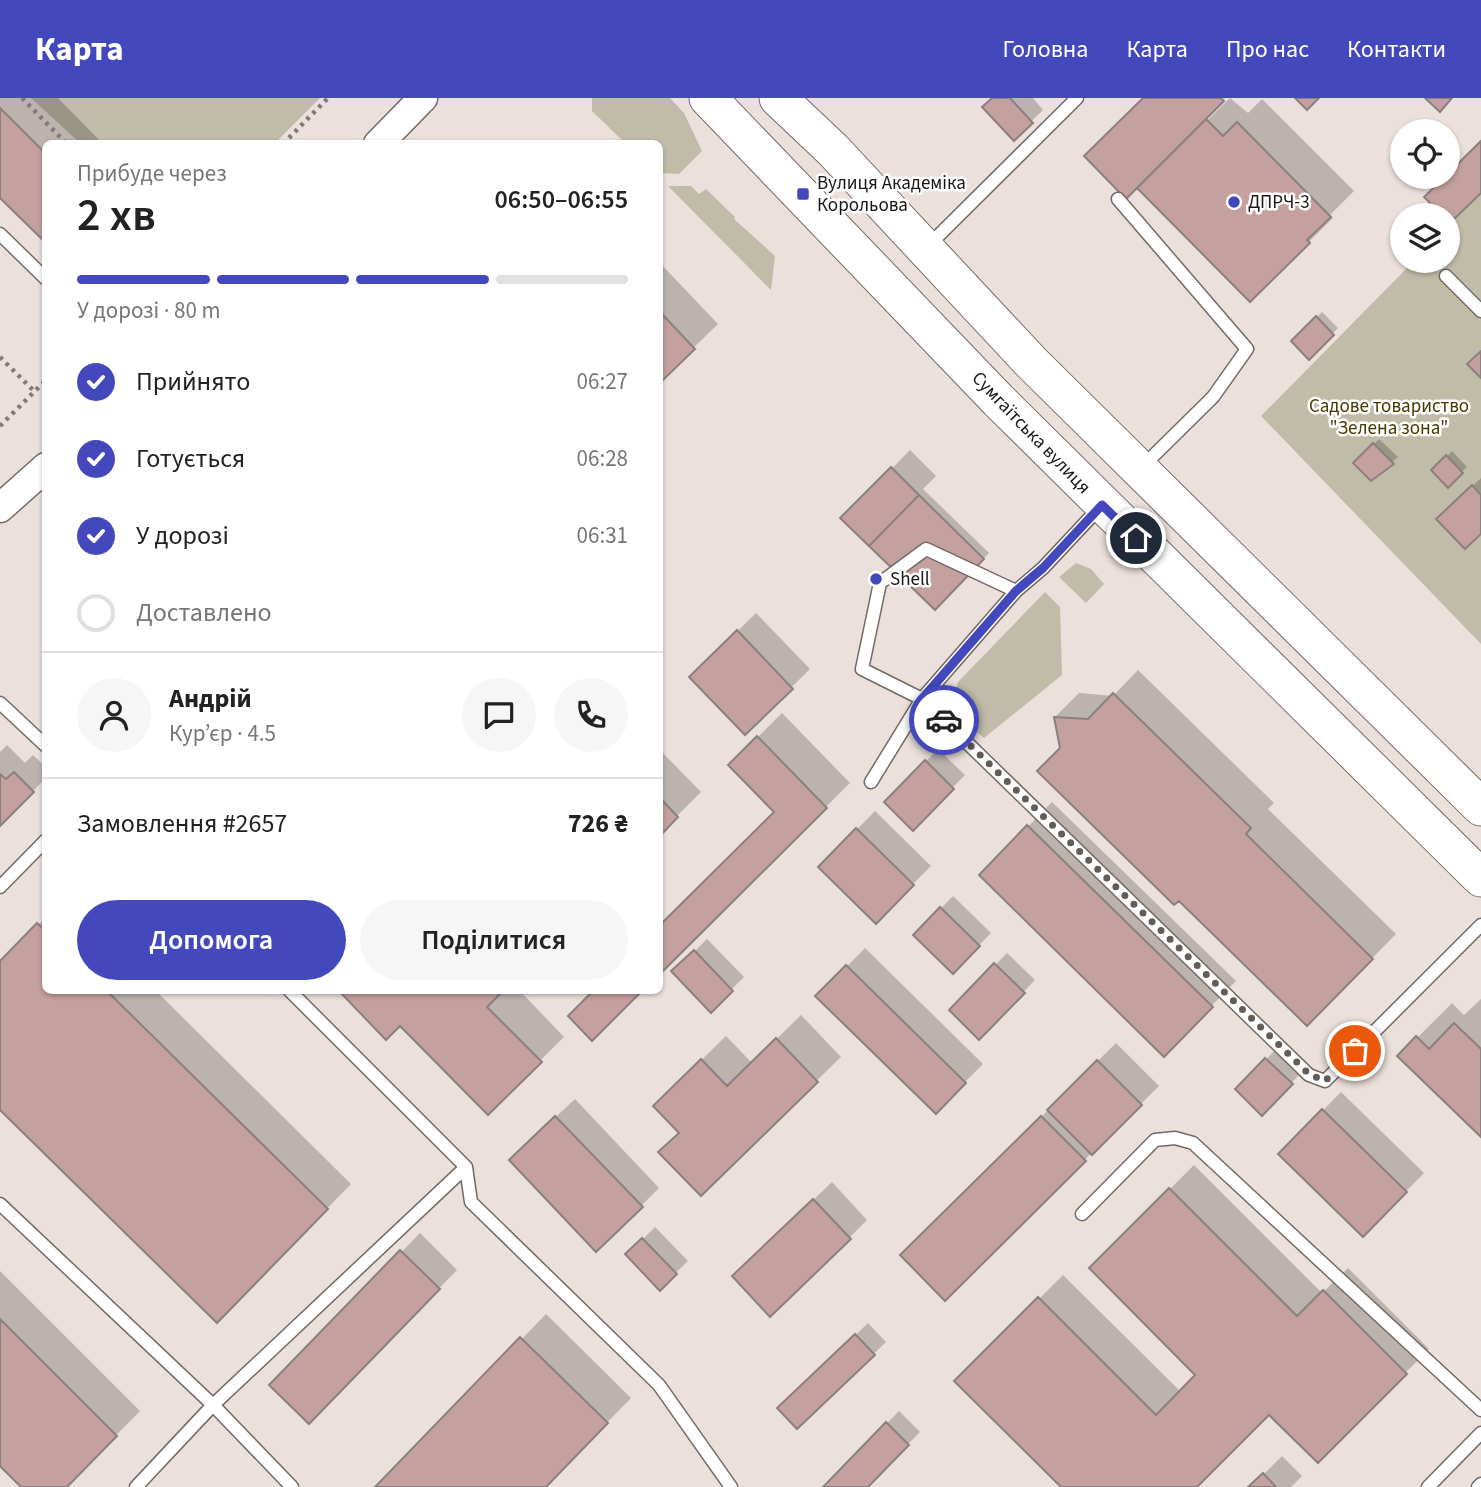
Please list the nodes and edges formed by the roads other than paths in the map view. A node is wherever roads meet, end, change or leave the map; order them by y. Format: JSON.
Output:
{"nodes":[{"id":1,"x":423,"y":98,"type":"edge"},
{"id":2,"x":708,"y":98,"type":"edge"},
{"id":3,"x":778,"y":98,"type":"edge"},
{"id":4,"x":1076,"y":98,"type":"edge"},
{"id":5,"x":382,"y":140,"type":"edge"},
{"id":6,"x":1118,"y":199,"type":"dead end"},
{"id":7,"x":0,"y":234,"type":"edge"},
{"id":8,"x":925,"y":249,"type":"junction"},
{"id":9,"x":42,"y":275,"type":"edge"},
{"id":10,"x":1446,"y":276,"type":"dead end"},
{"id":11,"x":1481,"y":311,"type":"edge"},
{"id":12,"x":42,"y":471,"type":"edge"},
{"id":13,"x":1139,"y":471,"type":"junction"},
{"id":14,"x":1102,"y":505,"type":"junction"},
{"id":15,"x":0,"y":509,"type":"edge"},
{"id":16,"x":1016,"y":591,"type":"junction"},
{"id":17,"x":922,"y":699,"type":"junction"},
{"id":18,"x":0,"y":703,"type":"edge"},
{"id":19,"x":42,"y":742,"type":"edge"},
{"id":20,"x":871,"y":782,"type":"dead end"},
{"id":21,"x":1481,"y":807,"type":"edge"},
{"id":22,"x":42,"y":844,"type":"edge"},
{"id":23,"x":1481,"y":878,"type":"edge"},
{"id":24,"x":0,"y":887,"type":"edge"},
{"id":25,"x":1481,"y":925,"type":"edge"},
{"id":26,"x":293,"y":994,"type":"edge"},
{"id":27,"x":466,"y":1167,"type":"junction"},
{"id":28,"x":0,"y":1204,"type":"edge"},
{"id":29,"x":1083,"y":1214,"type":"dead end"},
{"id":30,"x":213,"y":1405,"type":"junction"},
{"id":31,"x":1481,"y":1410,"type":"edge"},
{"id":32,"x":1481,"y":1433,"type":"edge"},
{"id":33,"x":136,"y":1487,"type":"edge"},
{"id":34,"x":292,"y":1487,"type":"edge"},
{"id":35,"x":731,"y":1487,"type":"edge"},
{"id":36,"x":1428,"y":1487,"type":"edge"}],
"edges":[{"from":1,"to":5,"type":"street"},
{"from":2,"to":14,"type":"main road","name":"Сумгаїтська вулиця"},
{"from":3,"to":8,"type":"main road"},
{"from":4,"to":8,"type":"lane"},
{"from":6,"to":13,"type":"lane"},
{"from":7,"to":9,"type":"lane"},
{"from":8,"to":13,"type":"main road"},
{"from":10,"to":11,"type":"lane"},
{"from":12,"to":15,"type":"street"},
{"from":13,"to":21,"type":"main road"},
{"from":14,"to":16,"type":"lane"},
{"from":14,"to":23,"type":"main road","name":"Сумгаїтська вулиця"},
{"from":16,"to":17,"type":"lane"},
{"from":16,"to":17,"type":"lane"},
{"from":17,"to":20,"type":"lane"},
{"from":17,"to":25,"type":"lane"},
{"from":18,"to":19,"type":"lane"},
{"from":22,"to":24,"type":"lane"},
{"from":26,"to":27,"type":"lane"},
{"from":27,"to":30,"type":"lane"},
{"from":27,"to":35,"type":"lane"},
{"from":28,"to":30,"type":"lane"},
{"from":29,"to":31,"type":"lane"},
{"from":30,"to":33,"type":"lane"},
{"from":30,"to":34,"type":"lane"},
{"from":32,"to":36,"type":"lane"}]}
